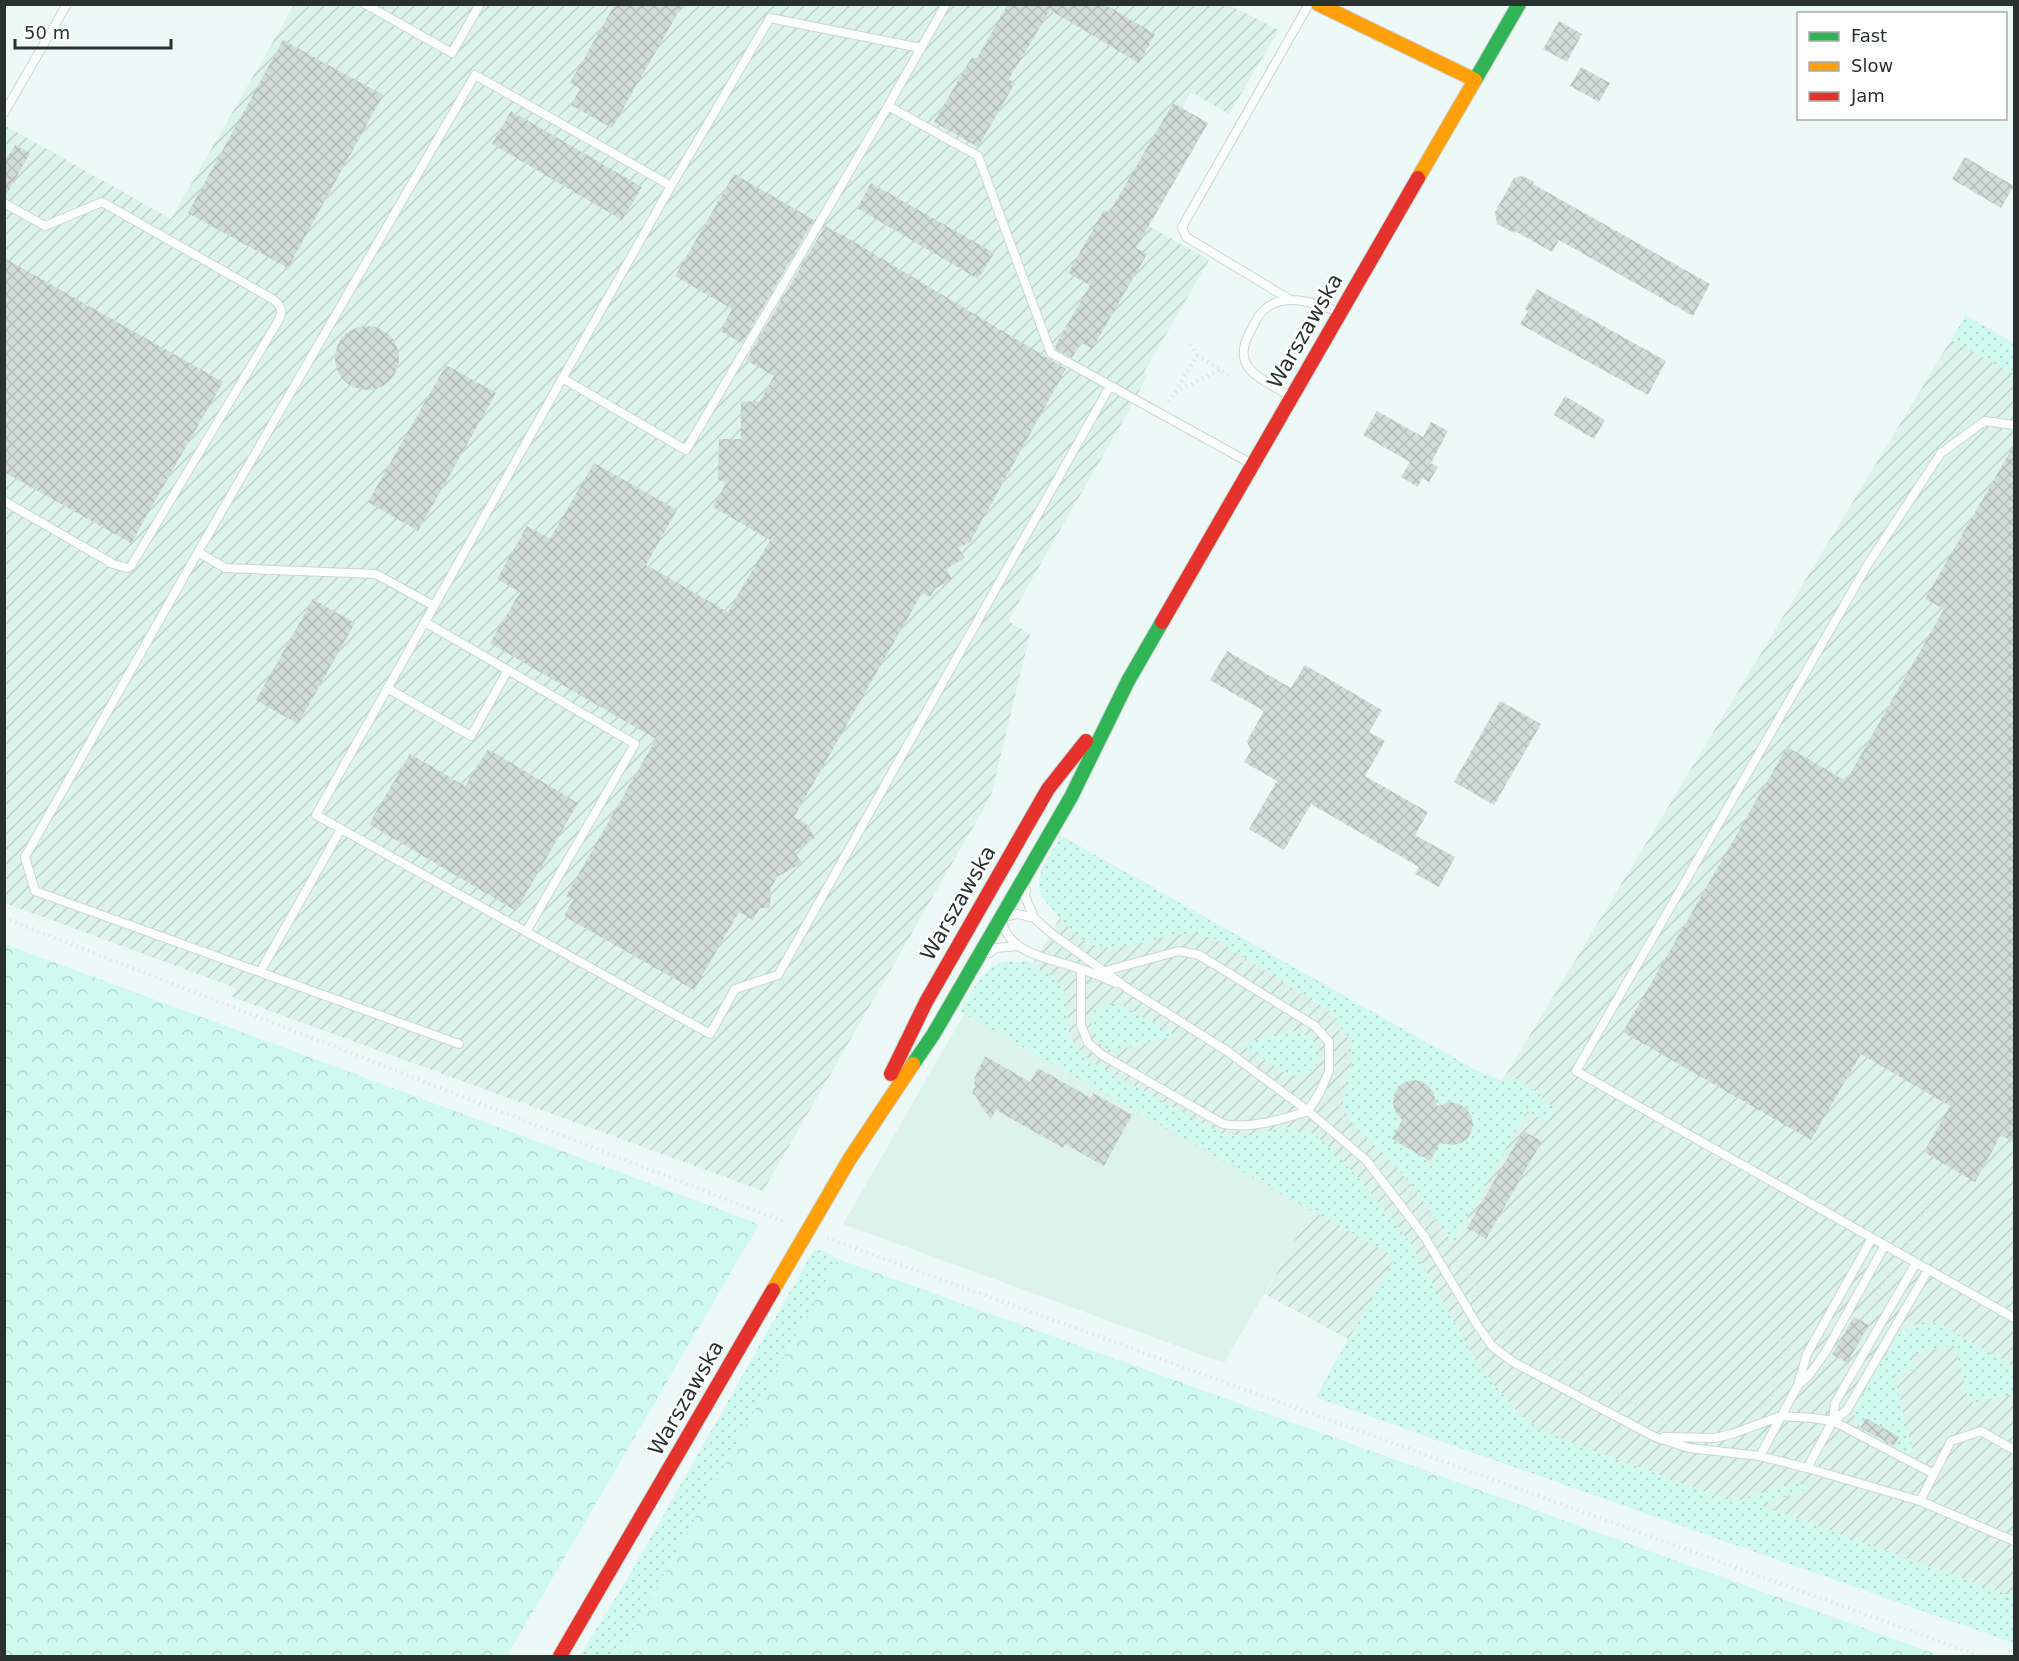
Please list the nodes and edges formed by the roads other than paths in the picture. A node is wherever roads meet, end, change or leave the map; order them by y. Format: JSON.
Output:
{"nodes":[{"id":1,"x":67,"y":4,"type":"edge"},
{"id":2,"x":365,"y":4,"type":"edge"},
{"id":3,"x":480,"y":4,"type":"edge"},
{"id":4,"x":946,"y":4,"type":"edge"},
{"id":5,"x":1309,"y":4,"type":"edge"},
{"id":6,"x":1318,"y":4,"type":"edge"},
{"id":7,"x":1519,"y":4,"type":"edge"},
{"id":8,"x":921,"y":48,"type":"junction"},
{"id":9,"x":1475,"y":80,"type":"junction"},
{"id":10,"x":888,"y":106,"type":"junction"},
{"id":11,"x":4,"y":113,"type":"edge"},
{"id":12,"x":671,"y":186,"type":"junction"},
{"id":13,"x":4,"y":203,"type":"edge"},
{"id":14,"x":1289,"y":300,"type":"junction"},
{"id":15,"x":1340,"y":312,"type":"junction"},
{"id":16,"x":562,"y":378,"type":"junction"},
{"id":17,"x":1110,"y":386,"type":"junction"},
{"id":18,"x":1291,"y":396,"type":"junction"},
{"id":19,"x":2014,"y":425,"type":"edge"},
{"id":20,"x":1252,"y":464,"type":"junction"},
{"id":21,"x":4,"y":501,"type":"edge"},
{"id":22,"x":198,"y":552,"type":"junction"},
{"id":23,"x":434,"y":606,"type":"junction"},
{"id":24,"x":425,"y":622,"type":"junction"},
{"id":25,"x":508,"y":670,"type":"junction"},
{"id":26,"x":1128,"y":681,"type":"junction"},
{"id":27,"x":387,"y":688,"type":"junction"},
{"id":28,"x":341,"y":829,"type":"junction"},
{"id":29,"x":1032,"y":863,"type":"junction"},
{"id":30,"x":1004,"y":865,"type":"junction"},
{"id":31,"x":1002,"y":886,"type":"dead end"},
{"id":32,"x":1002,"y":897,"type":"dead end"},
{"id":33,"x":1001,"y":918,"type":"junction"},
{"id":34,"x":1034,"y":918,"type":"junction"},
{"id":35,"x":526,"y":932,"type":"junction"},
{"id":36,"x":961,"y":939,"type":"junction"},
{"id":37,"x":1019,"y":946,"type":"junction"},
{"id":38,"x":974,"y":963,"type":"junction"},
{"id":39,"x":1081,"y":969,"type":"junction"},
{"id":40,"x":1105,"y":971,"type":"junction"},
{"id":41,"x":260,"y":972,"type":"junction"},
{"id":42,"x":1127,"y":988,"type":"junction"},
{"id":43,"x":459,"y":1044,"type":"dead end"},
{"id":44,"x":1308,"y":1111,"type":"junction"},
{"id":45,"x":849,"y":1160,"type":"junction"},
{"id":46,"x":1872,"y":1238,"type":"junction"},
{"id":47,"x":1885,"y":1245,"type":"junction"},
{"id":48,"x":1916,"y":1263,"type":"junction"},
{"id":49,"x":1928,"y":1270,"type":"junction"},
{"id":50,"x":2014,"y":1318,"type":"edge"},
{"id":51,"x":1798,"y":1385,"type":"junction"},
{"id":52,"x":1782,"y":1416,"type":"junction"},
{"id":53,"x":1833,"y":1421,"type":"junction"},
{"id":54,"x":1655,"y":1437,"type":"junction"},
{"id":55,"x":2014,"y":1450,"type":"edge"},
{"id":56,"x":1760,"y":1456,"type":"junction"},
{"id":57,"x":1807,"y":1468,"type":"junction"},
{"id":58,"x":1934,"y":1474,"type":"junction"},
{"id":59,"x":1920,"y":1501,"type":"junction"},
{"id":60,"x":2014,"y":1541,"type":"edge"},
{"id":61,"x":560,"y":1656,"type":"edge"}],
"edges":[{"from":1,"to":11,"type":"lane"},
{"from":2,"to":3,"type":"lane"},
{"from":4,"to":8,"type":"lane"},
{"from":5,"to":14,"type":"lane"},
{"from":6,"to":9,"type":"main road"},
{"from":7,"to":9,"type":"main road","name":"Warszawska"},
{"from":8,"to":10,"type":"lane"},
{"from":8,"to":12,"type":"lane"},
{"from":9,"to":15,"type":"main road","name":"Warszawska"},
{"from":10,"to":16,"type":"lane"},
{"from":10,"to":17,"type":"lane"},
{"from":12,"to":16,"type":"lane"},
{"from":12,"to":22,"type":"lane"},
{"from":13,"to":21,"type":"lane"},
{"from":14,"to":15,"type":"lane"},
{"from":14,"to":18,"type":"lane"},
{"from":15,"to":18,"type":"main road","name":"Warszawska"},
{"from":16,"to":23,"type":"lane"},
{"from":17,"to":20,"type":"lane"},
{"from":17,"to":35,"type":"lane"},
{"from":18,"to":20,"type":"main road","name":"Warszawska"},
{"from":19,"to":46,"type":"lane"},
{"from":20,"to":26,"type":"main road","name":"Warszawska"},
{"from":22,"to":23,"type":"lane"},
{"from":22,"to":41,"type":"lane"},
{"from":23,"to":24,"type":"lane"},
{"from":24,"to":25,"type":"lane"},
{"from":24,"to":27,"type":"lane"},
{"from":25,"to":27,"type":"lane"},
{"from":25,"to":35,"type":"lane"},
{"from":26,"to":29,"type":"main road","name":"Warszawska"},
{"from":26,"to":30,"type":"main road","name":"Warszawska"},
{"from":27,"to":28,"type":"lane"},
{"from":28,"to":35,"type":"lane"},
{"from":28,"to":41,"type":"lane"},
{"from":29,"to":33,"type":"main road","name":"Warszawska"},
{"from":29,"to":34,"type":"lane"},
{"from":30,"to":31,"type":"lane"},
{"from":30,"to":36,"type":"main road","name":"Warszawska"},
{"from":32,"to":33,"type":"lane"},
{"from":33,"to":34,"type":"lane"},
{"from":33,"to":36,"type":"lane"},
{"from":33,"to":37,"type":"lane"},
{"from":33,"to":38,"type":"main road","name":"Warszawska"},
{"from":34,"to":40,"type":"lane"},
{"from":36,"to":45,"type":"main road","name":"Warszawska"},
{"from":37,"to":38,"type":"lane"},
{"from":37,"to":39,"type":"lane"},
{"from":38,"to":45,"type":"main road","name":"Warszawska"},
{"from":39,"to":42,"type":"lane"},
{"from":39,"to":44,"type":"lane"},
{"from":40,"to":42,"type":"lane"},
{"from":40,"to":44,"type":"lane"},
{"from":41,"to":43,"type":"lane"},
{"from":42,"to":44,"type":"lane"},
{"from":44,"to":54,"type":"lane"},
{"from":45,"to":61,"type":"main road","name":"Warszawska"},
{"from":46,"to":47,"type":"lane"},
{"from":46,"to":51,"type":"lane"},
{"from":47,"to":48,"type":"lane"},
{"from":47,"to":51,"type":"lane"},
{"from":48,"to":49,"type":"lane"},
{"from":48,"to":53,"type":"lane"},
{"from":49,"to":50,"type":"lane"},
{"from":49,"to":53,"type":"lane"},
{"from":51,"to":52,"type":"lane"},
{"from":52,"to":53,"type":"lane"},
{"from":52,"to":54,"type":"lane"},
{"from":52,"to":56,"type":"lane"},
{"from":53,"to":57,"type":"lane"},
{"from":53,"to":58,"type":"lane"},
{"from":54,"to":56,"type":"lane"},
{"from":55,"to":58,"type":"lane"},
{"from":56,"to":57,"type":"lane"},
{"from":57,"to":59,"type":"lane"},
{"from":58,"to":59,"type":"lane"},
{"from":59,"to":60,"type":"lane"}]}
